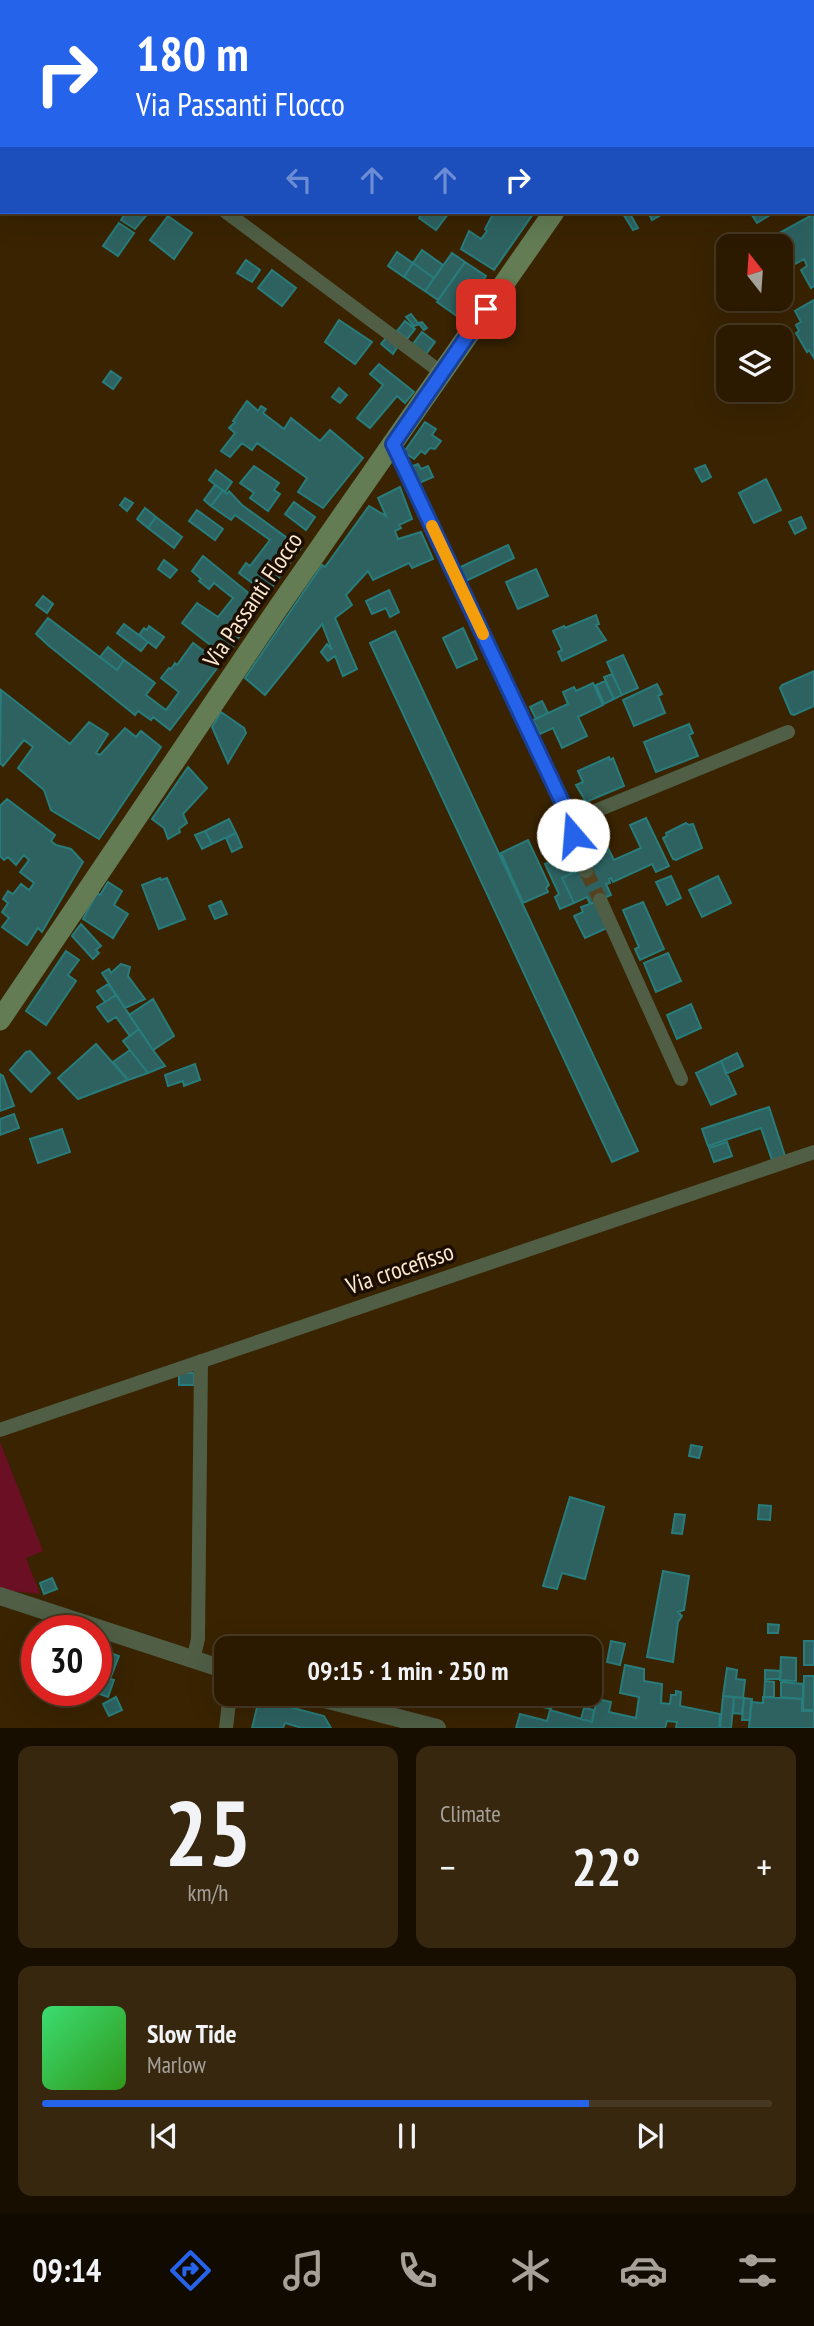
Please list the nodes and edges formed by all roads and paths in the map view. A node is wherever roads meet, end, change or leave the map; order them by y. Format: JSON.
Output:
{"nodes":[{"id":1,"x":229,"y":214,"type":"edge"},
{"id":2,"x":553,"y":214,"type":"edge"},
{"id":3,"x":442,"y":373,"type":"junction"},
{"id":4,"x":393,"y":444,"type":"junction"},
{"id":5,"x":788,"y":732,"type":"dead end"},
{"id":6,"x":571,"y":821,"type":"junction"},
{"id":7,"x":586,"y":871,"type":"tunnel mouth"},
{"id":8,"x":600,"y":900,"type":"tunnel mouth"},
{"id":9,"x":0,"y":1020,"type":"edge"},
{"id":10,"x":681,"y":1079,"type":"dead end"},
{"id":11,"x":814,"y":1152,"type":"edge"},
{"id":12,"x":201,"y":1361,"type":"junction"},
{"id":13,"x":0,"y":1430,"type":"edge"},
{"id":14,"x":0,"y":1596,"type":"edge"},
{"id":15,"x":194,"y":1660,"type":"junction"},
{"id":16,"x":214,"y":1667,"type":"edge"},
{"id":17,"x":229,"y":1706,"type":"edge"},
{"id":18,"x":352,"y":1706,"type":"edge"},
{"id":19,"x":429,"y":1726,"type":"edge"},
{"id":20,"x":226,"y":1727,"type":"edge"}],
"edges":[{"from":1,"to":3,"type":"street"},
{"from":2,"to":3,"type":"main road","name":"Via Passanti Flocco"},
{"from":3,"to":4,"type":"main road","name":"Via Passanti Flocco"},
{"from":4,"to":6,"type":"street"},
{"from":4,"to":9,"type":"main road","name":"Via Passanti Flocco"},
{"from":5,"to":6,"type":"street"},
{"from":6,"to":7,"type":"street"},
{"from":8,"to":10,"type":"street"},
{"from":11,"to":12,"type":"street","name":"Via crocefisso"},
{"from":12,"to":13,"type":"street","name":"Via crocefisso"},
{"from":12,"to":15,"type":"street"},
{"from":14,"to":15,"type":"street"},
{"from":15,"to":16,"type":"street"},
{"from":17,"to":20,"type":"street"},
{"from":18,"to":19,"type":"street"}]}
